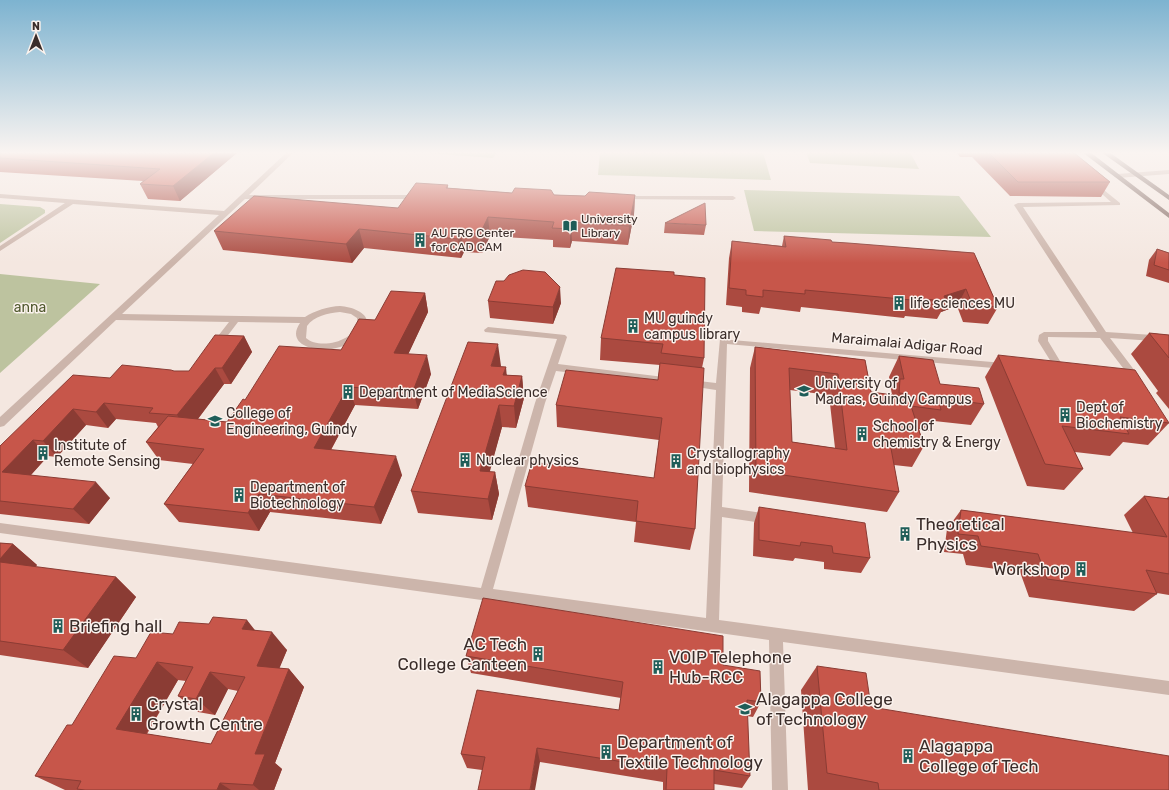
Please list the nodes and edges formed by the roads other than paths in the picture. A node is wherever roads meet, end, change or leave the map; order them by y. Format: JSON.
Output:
{"nodes":[{"id":1,"x":252,"y":189,"type":"edge"},
{"id":2,"x":1100,"y":189,"type":"edge"},
{"id":3,"x":1134,"y":189,"type":"edge"},
{"id":4,"x":1155,"y":189,"type":"edge"},
{"id":5,"x":0,"y":196,"type":"edge"},
{"id":6,"x":243,"y":197,"type":"junction"},
{"id":7,"x":424,"y":197,"type":"edge"},
{"id":8,"x":614,"y":198,"type":"edge"},
{"id":9,"x":733,"y":198,"type":"dead end"},
{"id":10,"x":1169,"y":198,"type":"edge"},
{"id":11,"x":71,"y":202,"type":"junction"},
{"id":12,"x":226,"y":213,"type":"junction"},
{"id":13,"x":1169,"y":216,"type":"edge"},
{"id":14,"x":0,"y":249,"type":"edge"},
{"id":15,"x":116,"y":317,"type":"junction"},
{"id":16,"x":235,"y":320,"type":"junction"},
{"id":17,"x":308,"y":320,"type":"junction"},
{"id":18,"x":488,"y":330,"type":"dead end"},
{"id":19,"x":1103,"y":335,"type":"junction"},
{"id":20,"x":1169,"y":339,"type":"edge"},
{"id":21,"x":211,"y":350,"type":"edge"},
{"id":22,"x":552,"y":366,"type":"junction"},
{"id":23,"x":1014,"y":367,"type":"edge"},
{"id":24,"x":1045,"y":370,"type":"edge"},
{"id":25,"x":1120,"y":377,"type":"edge"},
{"id":26,"x":1135,"y":378,"type":"junction"},
{"id":27,"x":721,"y":387,"type":"junction"},
{"id":28,"x":1144,"y":390,"type":"edge"},
{"id":29,"x":0,"y":423,"type":"edge"},
{"id":30,"x":716,"y":511,"type":"junction"},
{"id":31,"x":785,"y":521,"type":"edge"},
{"id":32,"x":0,"y":528,"type":"edge"},
{"id":33,"x":485,"y":595,"type":"junction"},
{"id":34,"x":712,"y":625,"type":"junction"},
{"id":35,"x":776,"y":634,"type":"junction"},
{"id":36,"x":1169,"y":688,"type":"edge"},
{"id":37,"x":780,"y":790,"type":"edge"}],
"edges":[{"from":1,"to":6,"type":"lane"},
{"from":2,"to":19,"type":"lane"},
{"from":3,"to":13,"type":"main road"},
{"from":4,"to":10,"type":"main road"},
{"from":5,"to":11,"type":"lane"},
{"from":6,"to":7,"type":"lane"},
{"from":6,"to":12,"type":"lane"},
{"from":8,"to":9,"type":"lane"},
{"from":11,"to":12,"type":"lane"},
{"from":11,"to":14,"type":"lane"},
{"from":12,"to":15,"type":"lane"},
{"from":15,"to":16,"type":"lane"},
{"from":15,"to":29,"type":"lane"},
{"from":16,"to":17,"type":"lane"},
{"from":16,"to":21,"type":"lane"},
{"from":17,"to":17,"type":"lane"},
{"from":18,"to":22,"type":"lane"},
{"from":19,"to":20,"type":"lane"},
{"from":19,"to":24,"type":"lane"},
{"from":19,"to":26,"type":"lane"},
{"from":22,"to":27,"type":"lane"},
{"from":22,"to":33,"type":"lane"},
{"from":23,"to":27,"type":"lane","name":"Maraimalai Adigar Road"},
{"from":25,"to":26,"type":"lane"},
{"from":26,"to":28,"type":"lane"},
{"from":27,"to":30,"type":"lane"},
{"from":30,"to":31,"type":"lane"},
{"from":30,"to":34,"type":"lane"},
{"from":32,"to":33,"type":"lane"},
{"from":33,"to":34,"type":"lane"},
{"from":34,"to":35,"type":"lane"},
{"from":35,"to":36,"type":"lane"},
{"from":35,"to":37,"type":"lane"}]}
